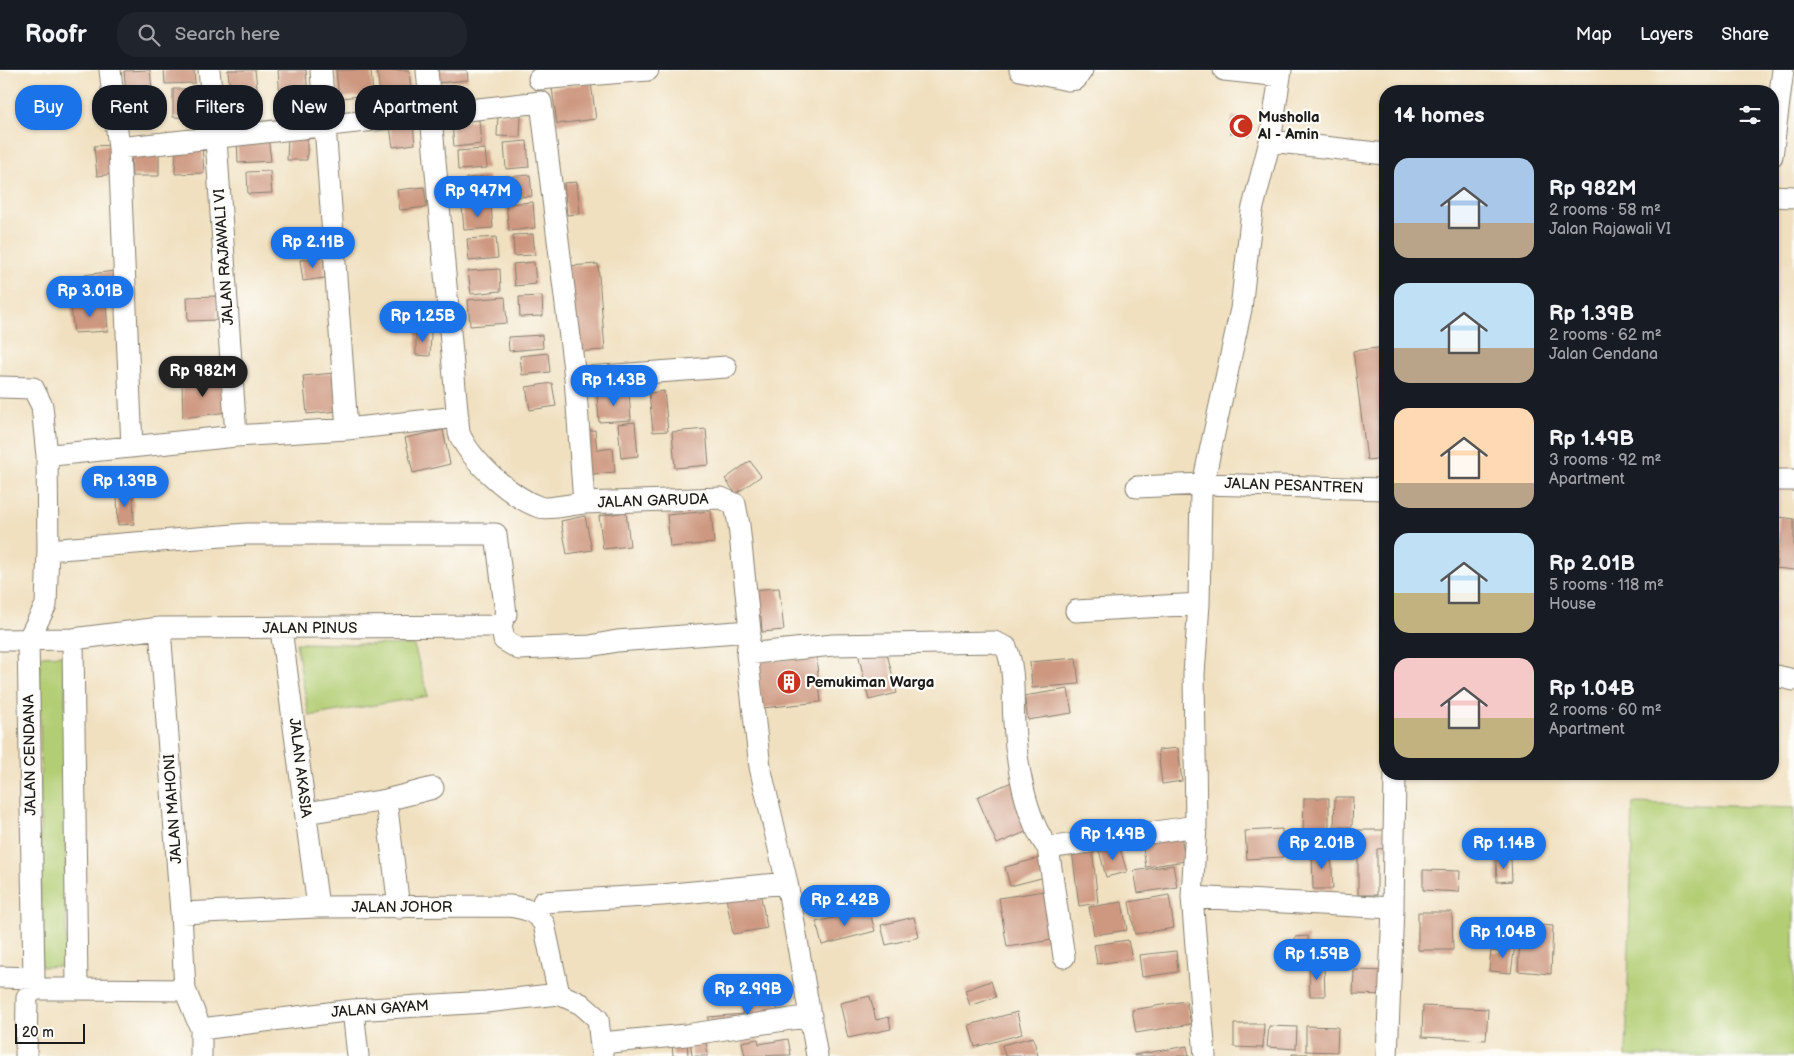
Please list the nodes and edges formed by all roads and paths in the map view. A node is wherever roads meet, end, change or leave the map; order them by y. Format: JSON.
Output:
{"nodes":[{"id":1,"x":110,"y":70,"type":"edge"},
{"id":2,"x":208,"y":70,"type":"edge"},
{"id":3,"x":321,"y":70,"type":"edge"},
{"id":4,"x":426,"y":70,"type":"edge"},
{"id":5,"x":648,"y":70,"type":"edge"},
{"id":6,"x":1020,"y":70,"type":"edge"},
{"id":7,"x":1082,"y":70,"type":"edge"},
{"id":8,"x":1224,"y":70,"type":"edge"},
{"id":9,"x":1784,"y":70,"type":"edge"},
{"id":10,"x":1281,"y":73,"type":"edge"},
{"id":11,"x":539,"y":75,"type":"edge"},
{"id":12,"x":322,"y":85,"type":"edge"},
{"id":13,"x":427,"y":85,"type":"edge"},
{"id":14,"x":1779,"y":93,"type":"edge"},
{"id":15,"x":541,"y":102,"type":"junction"},
{"id":16,"x":476,"y":108,"type":"edge"},
{"id":17,"x":278,"y":130,"type":"edge"},
{"id":18,"x":325,"y":130,"type":"edge"},
{"id":19,"x":432,"y":130,"type":"edge"},
{"id":20,"x":216,"y":138,"type":"junction"},
{"id":21,"x":1270,"y":141,"type":"junction"},
{"id":22,"x":119,"y":148,"type":"junction"},
{"id":23,"x":1379,"y":153,"type":"edge"},
{"id":24,"x":1779,"y":196,"type":"edge"},
{"id":25,"x":1794,"y":197,"type":"edge"},
{"id":26,"x":726,"y":366,"type":"dead end"},
{"id":27,"x":575,"y":378,"type":"junction"},
{"id":28,"x":0,"y":387,"type":"edge"},
{"id":29,"x":458,"y":417,"type":"junction"},
{"id":30,"x":347,"y":429,"type":"junction"},
{"id":31,"x":236,"y":436,"type":"junction"},
{"id":32,"x":132,"y":447,"type":"junction"},
{"id":33,"x":50,"y":456,"type":"junction"},
{"id":34,"x":1779,"y":480,"type":"edge"},
{"id":35,"x":1794,"y":480,"type":"edge"},
{"id":36,"x":1137,"y":487,"type":"dead end"},
{"id":37,"x":1202,"y":489,"type":"junction"},
{"id":38,"x":1379,"y":489,"type":"edge"},
{"id":39,"x":584,"y":503,"type":"junction"},
{"id":40,"x":48,"y":550,"type":"junction"},
{"id":41,"x":1199,"y":604,"type":"junction"},
{"id":42,"x":1076,"y":611,"type":"dead end"},
{"id":43,"x":501,"y":624,"type":"junction"},
{"id":44,"x":160,"y":628,"type":"junction"},
{"id":45,"x":281,"y":628,"type":"junction"},
{"id":46,"x":750,"y":631,"type":"junction"},
{"id":47,"x":74,"y":639,"type":"junction"},
{"id":48,"x":0,"y":640,"type":"edge"},
{"id":49,"x":28,"y":640,"type":"junction"},
{"id":50,"x":747,"y":654,"type":"junction"},
{"id":51,"x":1779,"y":677,"type":"edge"},
{"id":52,"x":1794,"y":680,"type":"edge"},
{"id":53,"x":1395,"y":780,"type":"edge"},
{"id":54,"x":432,"y":788,"type":"dead end"},
{"id":55,"x":386,"y":800,"type":"junction"},
{"id":56,"x":306,"y":813,"type":"junction"},
{"id":57,"x":1196,"y":826,"type":"junction"},
{"id":58,"x":1048,"y":848,"type":"junction"},
{"id":59,"x":787,"y":883,"type":"junction"},
{"id":60,"x":1192,"y":897,"type":"junction"},
{"id":61,"x":543,"y":902,"type":"dead end"},
{"id":62,"x":318,"y":907,"type":"junction"},
{"id":63,"x":399,"y":908,"type":"junction"},
{"id":64,"x":1393,"y":908,"type":"junction"},
{"id":65,"x":181,"y":913,"type":"junction"},
{"id":66,"x":1064,"y":958,"type":"dead end"},
{"id":67,"x":0,"y":977,"type":"edge"},
{"id":68,"x":34,"y":983,"type":"junction"},
{"id":69,"x":77,"y":989,"type":"junction"},
{"id":70,"x":185,"y":990,"type":"junction"},
{"id":71,"x":559,"y":994,"type":"junction"},
{"id":72,"x":353,"y":1010,"type":"junction"},
{"id":73,"x":811,"y":1016,"type":"junction"},
{"id":74,"x":201,"y":1029,"type":"junction"},
{"id":75,"x":601,"y":1050,"type":"edge"},
{"id":76,"x":26,"y":1056,"type":"edge"},
{"id":77,"x":201,"y":1056,"type":"edge"},
{"id":78,"x":358,"y":1056,"type":"edge"},
{"id":79,"x":817,"y":1056,"type":"edge"},
{"id":80,"x":1205,"y":1056,"type":"edge"},
{"id":81,"x":1387,"y":1056,"type":"edge"}],
"edges":[{"from":1,"to":22,"type":"street"},
{"from":2,"to":20,"type":"street","name":"JALAN RAJAWALI VI"},
{"from":3,"to":12,"type":"street"},
{"from":4,"to":13,"type":"street"},
{"from":5,"to":11,"type":"street"},
{"from":6,"to":7,"type":"street"},
{"from":8,"to":10,"type":"street"},
{"from":9,"to":14,"type":"street"},
{"from":10,"to":21,"type":"street"},
{"from":11,"to":15,"type":"street","name":"JALAN GARUDA"},
{"from":15,"to":16,"type":"street"},
{"from":15,"to":27,"type":"street","name":"JALAN GARUDA"},
{"from":17,"to":20,"type":"street"},
{"from":18,"to":30,"type":"street"},
{"from":19,"to":29,"type":"street"},
{"from":20,"to":22,"type":"street"},
{"from":20,"to":31,"type":"street","name":"JALAN RAJAWALI VI"},
{"from":21,"to":23,"type":"street"},
{"from":21,"to":37,"type":"street"},
{"from":22,"to":32,"type":"street"},
{"from":24,"to":25,"type":"street"},
{"from":26,"to":27,"type":"street"},
{"from":27,"to":39,"type":"street","name":"JALAN GARUDA"},
{"from":28,"to":33,"type":"street","name":"JALAN CENDANA"},
{"from":29,"to":30,"type":"street"},
{"from":29,"to":39,"type":"street"},
{"from":30,"to":31,"type":"street"},
{"from":31,"to":32,"type":"street"},
{"from":32,"to":33,"type":"street"},
{"from":33,"to":40,"type":"street","name":"JALAN CENDANA"},
{"from":34,"to":35,"type":"street"},
{"from":36,"to":37,"type":"street","name":"JALAN PESANTREN"},
{"from":37,"to":38,"type":"street","name":"JALAN PESANTREN"},
{"from":37,"to":41,"type":"street"},
{"from":39,"to":46,"type":"street","name":"JALAN GARUDA"},
{"from":40,"to":43,"type":"street"},
{"from":40,"to":49,"type":"street","name":"JALAN CENDANA"},
{"from":41,"to":42,"type":"street"},
{"from":41,"to":57,"type":"street"},
{"from":43,"to":45,"type":"street","name":"JALAN PINUS"},
{"from":43,"to":46,"type":"street"},
{"from":44,"to":45,"type":"street","name":"JALAN PINUS"},
{"from":44,"to":47,"type":"street","name":"JALAN PINUS"},
{"from":44,"to":65,"type":"street","name":"JALAN MAHONI"},
{"from":45,"to":56,"type":"street","name":"JALAN AKASIA"},
{"from":46,"to":50,"type":"street","name":"JALAN GARUDA"},
{"from":47,"to":49,"type":"street","name":"JALAN PINUS"},
{"from":47,"to":69,"type":"street"},
{"from":48,"to":49,"type":"street","name":"JALAN PINUS"},
{"from":49,"to":68,"type":"street","name":"JALAN CENDANA"},
{"from":50,"to":58,"type":"street"},
{"from":50,"to":59,"type":"street","name":"JALAN GARUDA"},
{"from":51,"to":52,"type":"street"},
{"from":53,"to":64,"type":"street"},
{"from":54,"to":55,"type":"street"},
{"from":55,"to":56,"type":"street"},
{"from":55,"to":63,"type":"street"},
{"from":56,"to":62,"type":"street","name":"JALAN AKASIA"},
{"from":57,"to":58,"type":"street"},
{"from":57,"to":60,"type":"street"},
{"from":58,"to":66,"type":"street"},
{"from":59,"to":61,"type":"street"},
{"from":59,"to":73,"type":"street","name":"JALAN GARUDA"},
{"from":60,"to":64,"type":"street"},
{"from":60,"to":80,"type":"street"},
{"from":62,"to":63,"type":"street","name":"JALAN JOHOR"},
{"from":62,"to":65,"type":"street","name":"JALAN JOHOR"},
{"from":63,"to":71,"type":"street","name":"JALAN JOHOR"},
{"from":64,"to":81,"type":"street"},
{"from":65,"to":70,"type":"street","name":"JALAN MAHONI"},
{"from":67,"to":68,"type":"street"},
{"from":68,"to":69,"type":"street"},
{"from":68,"to":76,"type":"street","name":"JALAN CENDANA"},
{"from":69,"to":70,"type":"street"},
{"from":70,"to":74,"type":"street","name":"JALAN MAHONI"},
{"from":71,"to":72,"type":"street","name":"JALAN GAYAM"},
{"from":71,"to":75,"type":"street"},
{"from":72,"to":74,"type":"street","name":"JALAN GAYAM"},
{"from":72,"to":78,"type":"street"},
{"from":73,"to":75,"type":"street"},
{"from":73,"to":79,"type":"street","name":"JALAN GARUDA"},
{"from":74,"to":77,"type":"street"}]}
